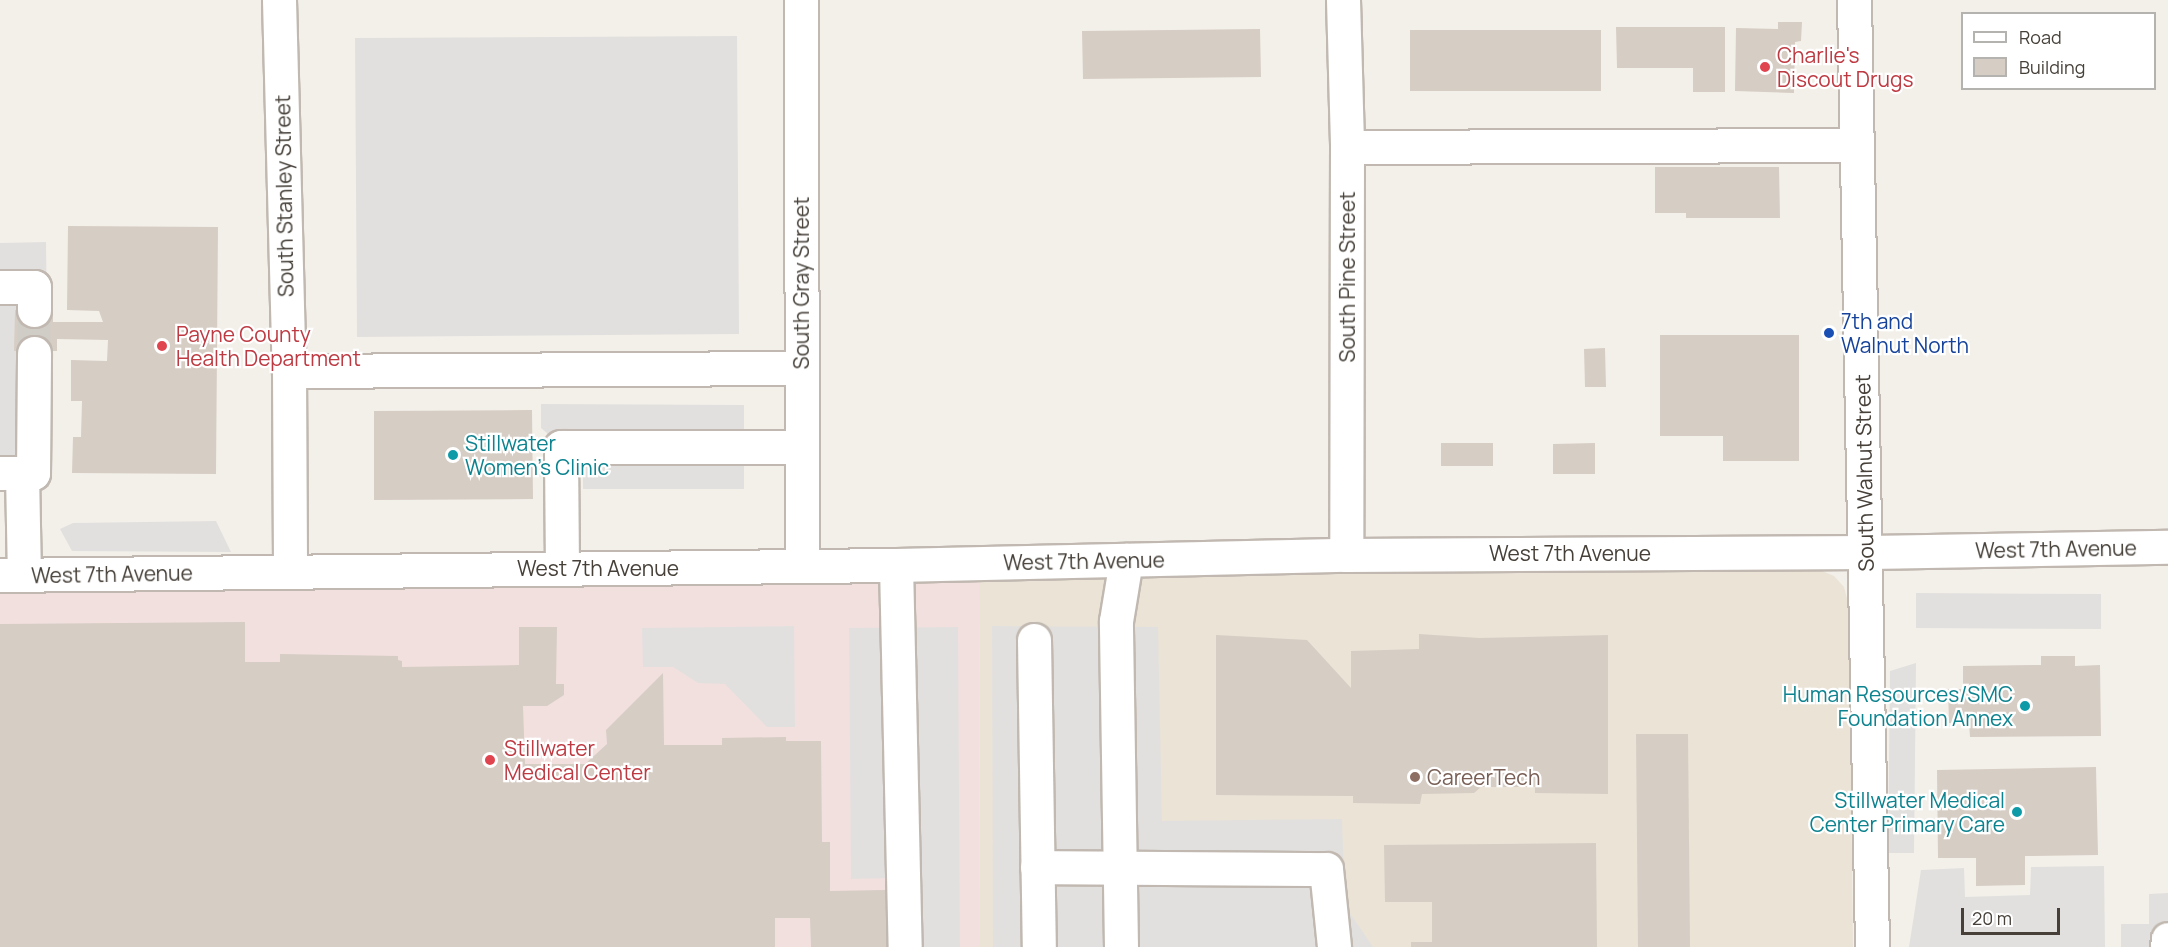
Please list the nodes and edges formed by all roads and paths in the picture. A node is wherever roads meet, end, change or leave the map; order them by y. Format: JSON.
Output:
{"nodes":[{"id":1,"x":279,"y":0,"type":"edge"},
{"id":2,"x":801,"y":0,"type":"edge"},
{"id":3,"x":1343,"y":0,"type":"edge"},
{"id":4,"x":1854,"y":0,"type":"edge"},
{"id":5,"x":1856,"y":145,"type":"junction"},
{"id":6,"x":1347,"y":147,"type":"junction"},
{"id":7,"x":0,"y":287,"type":"edge"},
{"id":8,"x":34,"y":310,"type":"tunnel mouth"},
{"id":9,"x":34,"y":353,"type":"tunnel mouth"},
{"id":10,"x":801,"y":368,"type":"junction"},
{"id":11,"x":289,"y":371,"type":"junction"},
{"id":12,"x":802,"y":447,"type":"junction"},
{"id":13,"x":11,"y":473,"type":"edge"},
{"id":14,"x":2168,"y":547,"type":"edge"},
{"id":15,"x":1867,"y":552,"type":"junction"},
{"id":16,"x":1346,"y":555,"type":"junction"},
{"id":17,"x":1126,"y":560,"type":"junction"},
{"id":18,"x":896,"y":565,"type":"junction"},
{"id":19,"x":802,"y":566,"type":"junction"},
{"id":20,"x":562,"y":568,"type":"junction"},
{"id":21,"x":290,"y":571,"type":"junction"},
{"id":22,"x":12,"y":575,"type":"edge"},
{"id":23,"x":1034,"y":640,"type":"dead end"},
{"id":24,"x":1038,"y":867,"type":"junction"},
{"id":25,"x":1121,"y":867,"type":"junction"},
{"id":26,"x":2168,"y":939,"type":"edge"},
{"id":27,"x":905,"y":947,"type":"edge"},
{"id":28,"x":1039,"y":947,"type":"edge"},
{"id":29,"x":1121,"y":947,"type":"edge"},
{"id":30,"x":1334,"y":947,"type":"edge"},
{"id":31,"x":1872,"y":947,"type":"edge"},
{"id":32,"x":2167,"y":947,"type":"edge"}],
"edges":[{"from":1,"to":11,"type":"street","name":"South Stanley Street"},
{"from":2,"to":10,"type":"street","name":"South Gray Street"},
{"from":3,"to":6,"type":"street","name":"South Pine Street"},
{"from":4,"to":5,"type":"street","name":"South Walnut Street"},
{"from":5,"to":6,"type":"street"},
{"from":5,"to":15,"type":"street","name":"South Walnut Street"},
{"from":6,"to":16,"type":"street","name":"South Pine Street"},
{"from":7,"to":8,"type":"street"},
{"from":9,"to":13,"type":"street"},
{"from":10,"to":11,"type":"street"},
{"from":10,"to":12,"type":"street","name":"South Gray Street"},
{"from":11,"to":21,"type":"street","name":"South Stanley Street"},
{"from":12,"to":19,"type":"street","name":"South Gray Street"},
{"from":12,"to":20,"type":"street"},
{"from":13,"to":22,"type":"street"},
{"from":14,"to":15,"type":"street","name":"West 7th Avenue"},
{"from":15,"to":16,"type":"street","name":"West 7th Avenue"},
{"from":15,"to":31,"type":"street","name":"South Walnut Street"},
{"from":16,"to":17,"type":"street","name":"West 7th Avenue"},
{"from":17,"to":18,"type":"street","name":"West 7th Avenue"},
{"from":17,"to":25,"type":"street"},
{"from":18,"to":19,"type":"street","name":"West 7th Avenue"},
{"from":18,"to":27,"type":"street"},
{"from":19,"to":20,"type":"street","name":"West 7th Avenue"},
{"from":20,"to":21,"type":"street","name":"West 7th Avenue"},
{"from":21,"to":22,"type":"street","name":"West 7th Avenue"},
{"from":23,"to":24,"type":"street"},
{"from":24,"to":25,"type":"street"},
{"from":24,"to":28,"type":"street"},
{"from":25,"to":29,"type":"street"},
{"from":25,"to":30,"type":"street"},
{"from":26,"to":32,"type":"street"}]}
